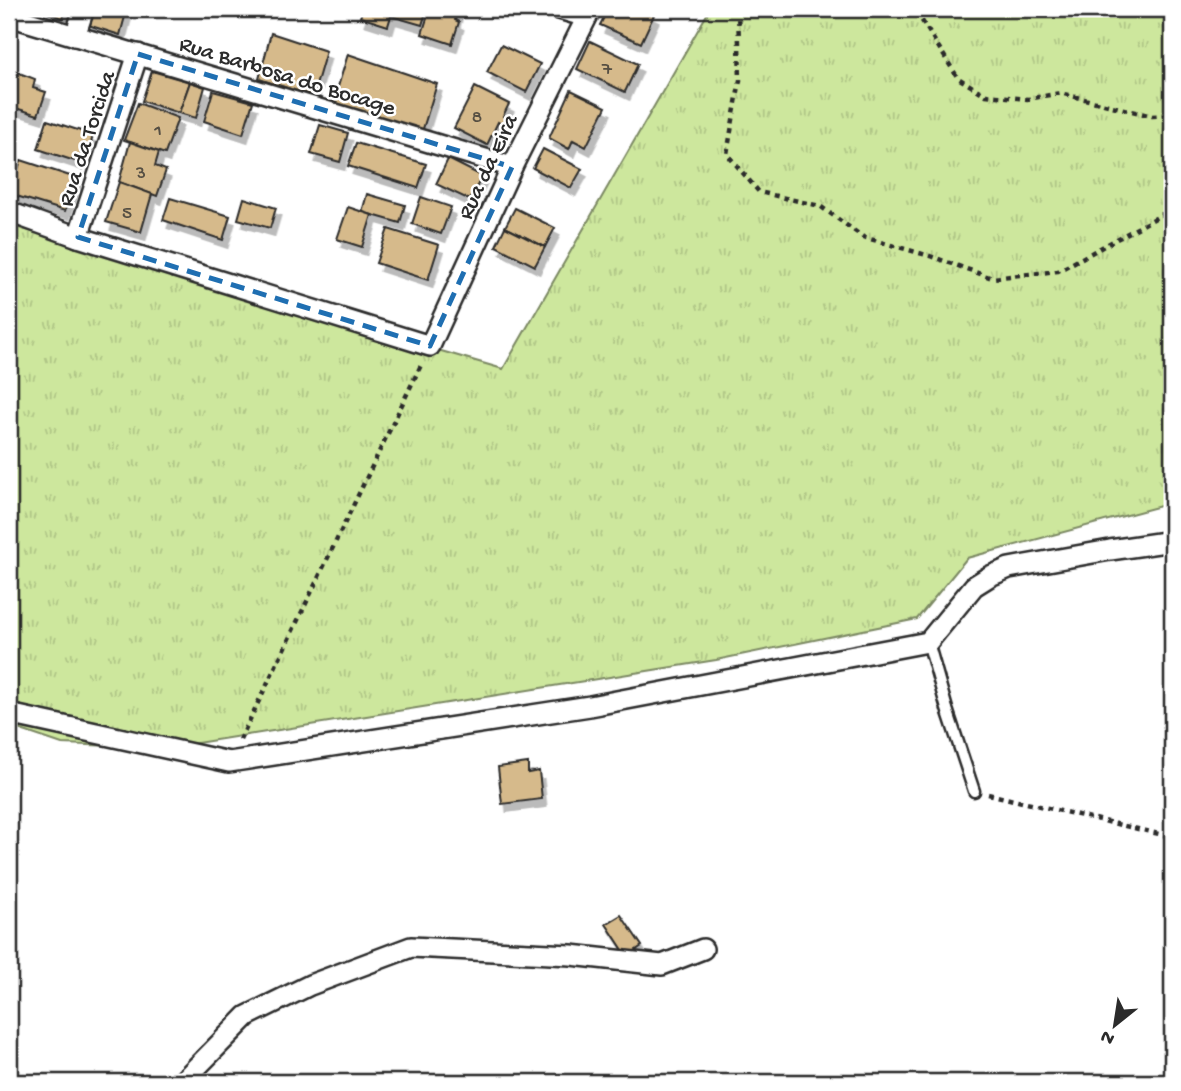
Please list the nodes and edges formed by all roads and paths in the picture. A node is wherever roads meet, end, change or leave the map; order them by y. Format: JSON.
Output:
{"nodes":[{"id":1,"x":83,"y":9,"type":"edge"},
{"id":2,"x":559,"y":9,"type":"edge"},
{"id":3,"x":738,"y":9,"type":"edge"},
{"id":4,"x":906,"y":9,"type":"edge"},
{"id":5,"x":588,"y":13,"type":"edge"},
{"id":6,"x":9,"y":16,"type":"edge"},
{"id":7,"x":75,"y":36,"type":"junction"},
{"id":8,"x":138,"y":54,"type":"junction"},
{"id":9,"x":1172,"y":115,"type":"edge"},
{"id":10,"x":512,"y":167,"type":"junction"},
{"id":11,"x":1172,"y":209,"type":"edge"},
{"id":12,"x":9,"y":212,"type":"edge"},
{"id":13,"x":78,"y":237,"type":"junction"},
{"id":14,"x":430,"y":346,"type":"junction"},
{"id":15,"x":1172,"y":541,"type":"edge"},
{"id":16,"x":928,"y":642,"type":"junction"},
{"id":17,"x":9,"y":714,"type":"edge"},
{"id":18,"x":229,"y":762,"type":"junction"},
{"id":19,"x":974,"y":791,"type":"joint"},
{"id":20,"x":1172,"y":837,"type":"edge"},
{"id":21,"x":703,"y":949,"type":"dead end"},
{"id":22,"x":182,"y":1082,"type":"edge"}],
"edges":[{"from":1,"to":7,"type":"street"},
{"from":2,"to":5,"type":"street"},
{"from":3,"to":11,"type":"path"},
{"from":4,"to":9,"type":"path"},
{"from":5,"to":10,"type":"street","name":"Rua da Eira"},
{"from":6,"to":7,"type":"street","name":"Rua Barbosa do Bocage"},
{"from":7,"to":8,"type":"street","name":"Rua Barbosa do Bocage"},
{"from":8,"to":10,"type":"street","name":"Rua Barbosa do Bocage"},
{"from":8,"to":13,"type":"street","name":"Rua da Torcida"},
{"from":10,"to":14,"type":"street","name":"Rua da Eira"},
{"from":12,"to":13,"type":"street"},
{"from":13,"to":14,"type":"street"},
{"from":14,"to":18,"type":"path"},
{"from":15,"to":16,"type":"street"},
{"from":16,"to":18,"type":"street"},
{"from":16,"to":19,"type":"lane"},
{"from":17,"to":18,"type":"street"},
{"from":19,"to":20,"type":"path"},
{"from":21,"to":22,"type":"street"}]}
